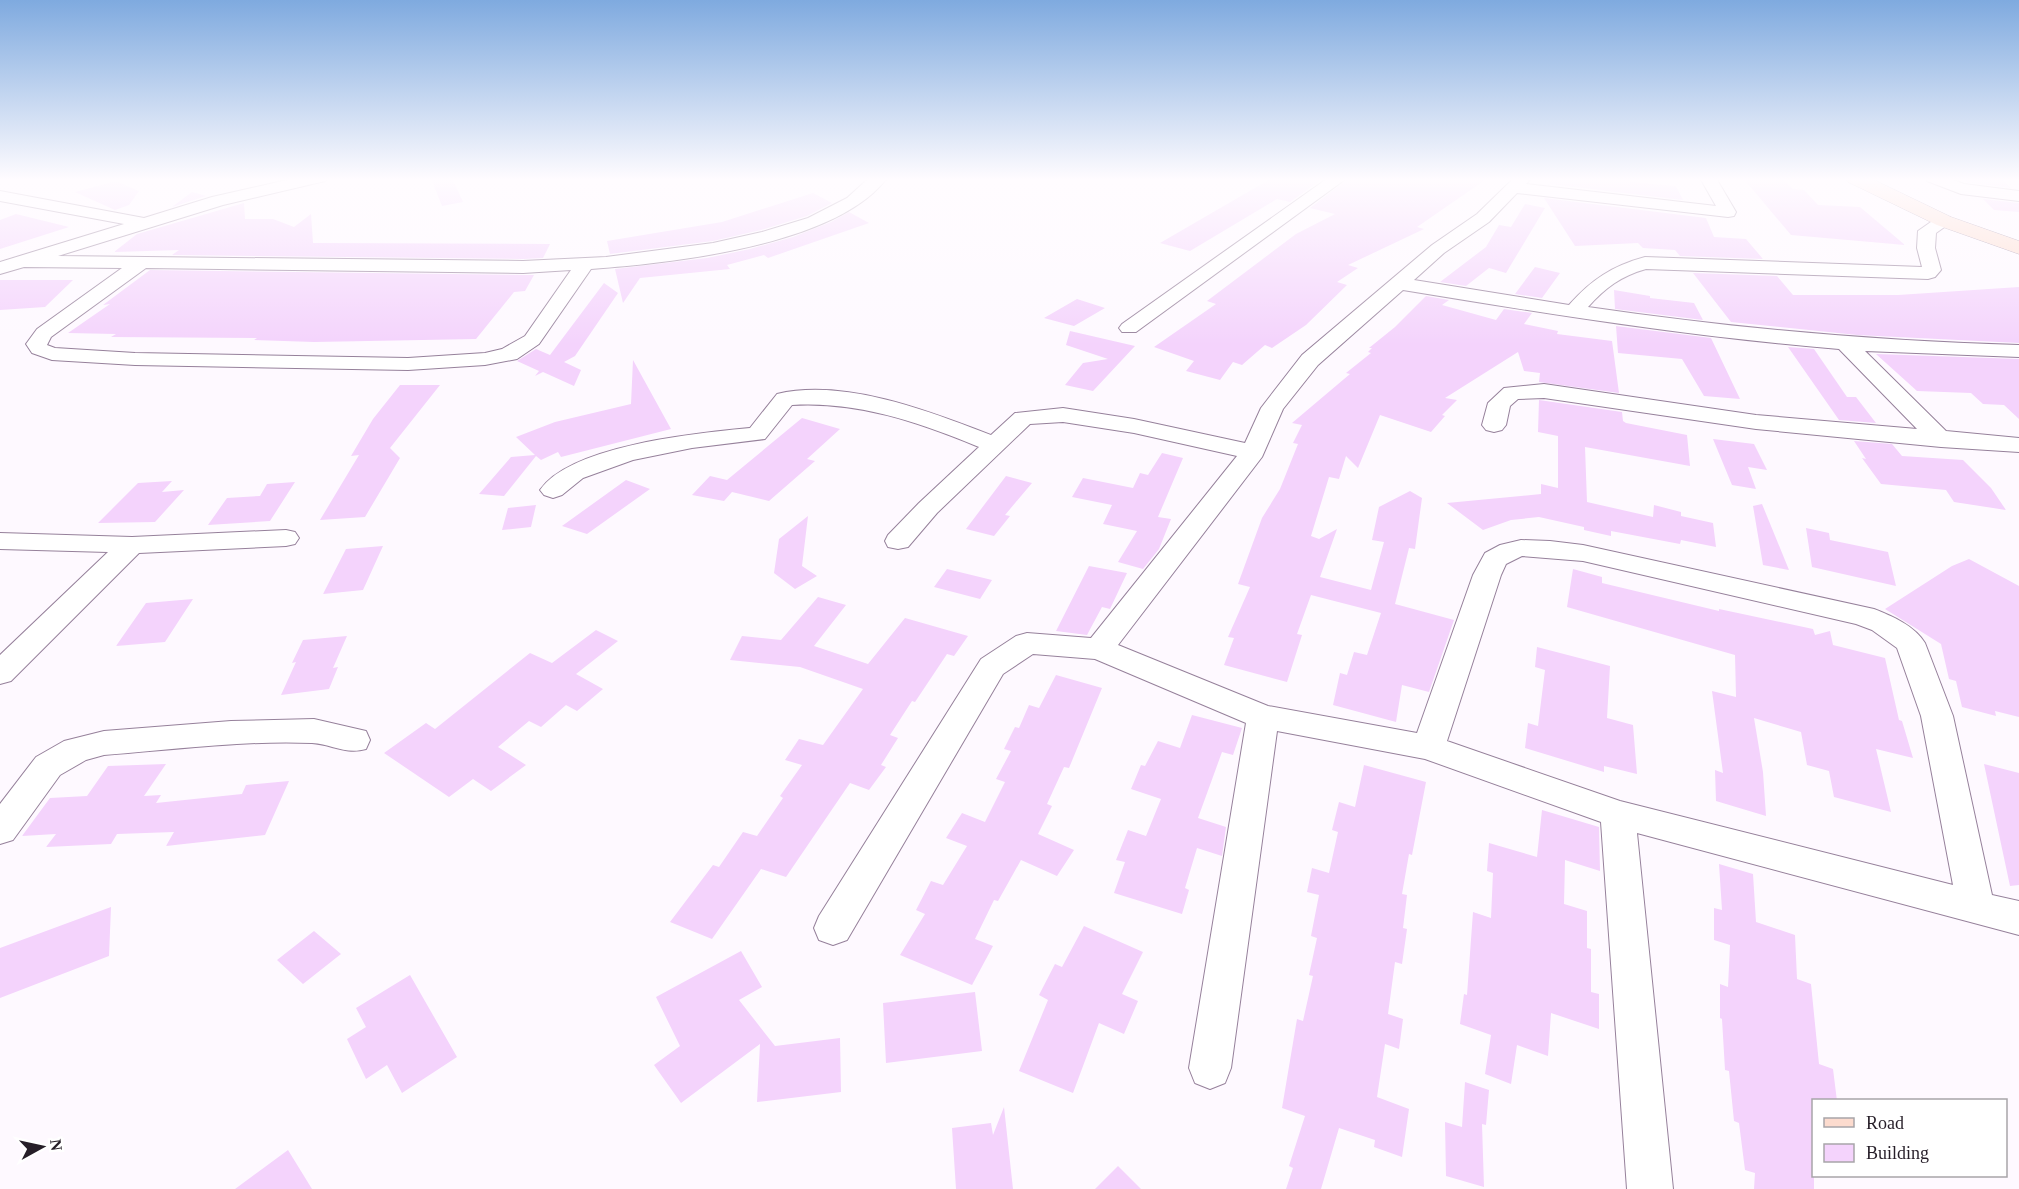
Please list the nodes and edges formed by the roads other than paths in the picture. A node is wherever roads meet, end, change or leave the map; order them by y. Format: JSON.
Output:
{"nodes":[{"id":1,"x":110,"y":233,"type":"edge"},
{"id":2,"x":772,"y":233,"type":"edge"},
{"id":3,"x":1261,"y":233,"type":"edge"},
{"id":4,"x":1461,"y":233,"type":"edge"},
{"id":5,"x":1926,"y":233,"type":"edge"},
{"id":6,"x":1979,"y":233,"type":"edge"},
{"id":7,"x":2019,"y":248,"type":"edge"},
{"id":8,"x":22,"y":261,"type":"junction"},
{"id":9,"x":142,"y":262,"type":"junction"},
{"id":10,"x":584,"y":266,"type":"junction"},
{"id":11,"x":0,"y":268,"type":"edge"},
{"id":12,"x":1398,"y":283,"type":"junction"},
{"id":13,"x":1573,"y":312,"type":"junction"},
{"id":14,"x":1129,"y":328,"type":"dead end"},
{"id":15,"x":1845,"y":343,"type":"junction"},
{"id":16,"x":2019,"y":351,"type":"edge"},
{"id":17,"x":1494,"y":424,"type":"dead end"},
{"id":18,"x":1941,"y":440,"type":"junction"},
{"id":19,"x":996,"y":445,"type":"junction"},
{"id":20,"x":2019,"y":445,"type":"edge"},
{"id":21,"x":1252,"y":452,"type":"junction"},
{"id":22,"x":553,"y":490,"type":"dead end"},
{"id":23,"x":286,"y":538,"type":"dead end"},
{"id":24,"x":0,"y":541,"type":"edge"},
{"id":25,"x":898,"y":541,"type":"dead end"},
{"id":26,"x":132,"y":545,"type":"junction"},
{"id":27,"x":1100,"y":649,"type":"junction"},
{"id":28,"x":0,"y":673,"type":"edge"},
{"id":29,"x":1263,"y":717,"type":"junction"},
{"id":30,"x":354,"y":740,"type":"dead end"},
{"id":31,"x":1428,"y":747,"type":"junction"},
{"id":32,"x":1618,"y":814,"type":"junction"},
{"id":33,"x":0,"y":830,"type":"edge"},
{"id":34,"x":1976,"y":906,"type":"junction"},
{"id":35,"x":2019,"y":918,"type":"edge"},
{"id":36,"x":833,"y":928,"type":"dead end"},
{"id":37,"x":1210,"y":1068,"type":"dead end"},
{"id":38,"x":1650,"y":1189,"type":"edge"}],
"edges":[{"from":1,"to":8,"type":"street"},
{"from":2,"to":10,"type":"street"},
{"from":3,"to":14,"type":"street"},
{"from":4,"to":12,"type":"street"},
{"from":5,"to":13,"type":"street"},
{"from":6,"to":7,"type":"main road"},
{"from":8,"to":9,"type":"street"},
{"from":8,"to":11,"type":"street"},
{"from":9,"to":10,"type":"street"},
{"from":9,"to":10,"type":"street"},
{"from":12,"to":13,"type":"street"},
{"from":12,"to":21,"type":"street"},
{"from":13,"to":15,"type":"street"},
{"from":15,"to":16,"type":"street"},
{"from":15,"to":18,"type":"street"},
{"from":17,"to":18,"type":"street"},
{"from":18,"to":20,"type":"street"},
{"from":19,"to":21,"type":"street"},
{"from":19,"to":22,"type":"street"},
{"from":19,"to":25,"type":"street"},
{"from":21,"to":27,"type":"street"},
{"from":23,"to":26,"type":"street"},
{"from":24,"to":26,"type":"street"},
{"from":26,"to":28,"type":"street"},
{"from":27,"to":29,"type":"street"},
{"from":27,"to":36,"type":"street"},
{"from":29,"to":31,"type":"street"},
{"from":29,"to":37,"type":"street"},
{"from":30,"to":33,"type":"street"},
{"from":31,"to":32,"type":"street"},
{"from":31,"to":34,"type":"street"},
{"from":32,"to":34,"type":"street"},
{"from":32,"to":38,"type":"street"},
{"from":34,"to":35,"type":"street"}]}
